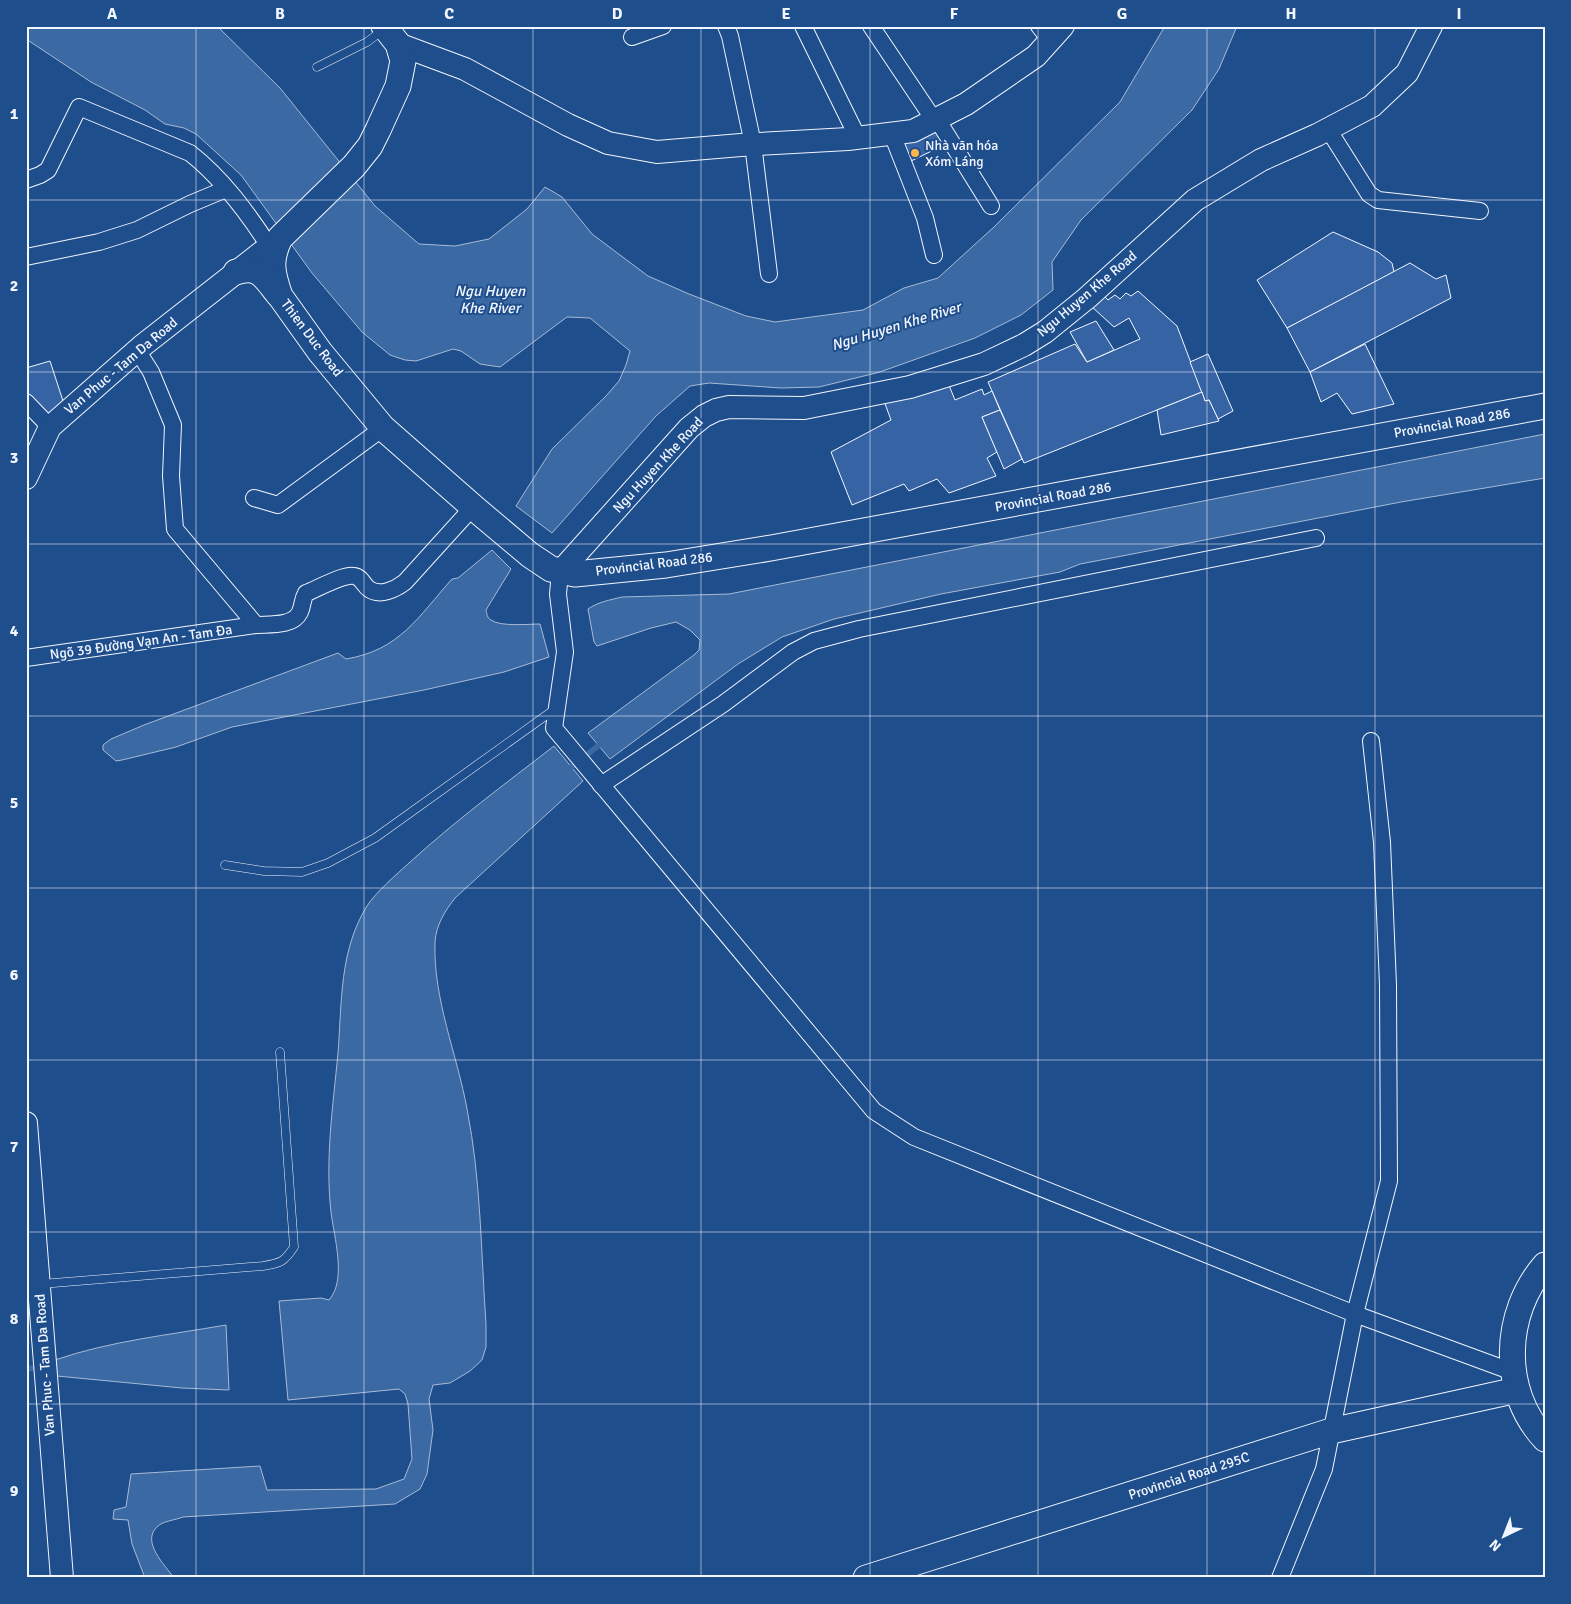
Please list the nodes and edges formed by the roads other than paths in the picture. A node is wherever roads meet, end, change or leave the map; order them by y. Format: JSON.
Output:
{"nodes":[{"id":1,"x":663,"y":26,"type":"edge"},
{"id":2,"x":726,"y":26,"type":"edge"},
{"id":3,"x":803,"y":26,"type":"edge"},
{"id":4,"x":871,"y":26,"type":"edge"},
{"id":5,"x":1430,"y":26,"type":"edge"},
{"id":6,"x":1051,"y":31,"type":"edge"},
{"id":7,"x":390,"y":33,"type":"edge"},
{"id":8,"x":632,"y":37,"type":"dead end"},
{"id":9,"x":317,"y":67,"type":"dead end"},
{"id":10,"x":936,"y":119,"type":"junction"},
{"id":11,"x":1328,"y":129,"type":"junction"},
{"id":12,"x":892,"y":134,"type":"junction"},
{"id":13,"x":858,"y":138,"type":"junction"},
{"id":14,"x":754,"y":144,"type":"junction"},
{"id":15,"x":26,"y":180,"type":"edge"},
{"id":16,"x":226,"y":189,"type":"junction"},
{"id":17,"x":991,"y":206,"type":"dead end"},
{"id":18,"x":1480,"y":210,"type":"dead end"},
{"id":19,"x":274,"y":242,"type":"junction"},
{"id":20,"x":934,"y":255,"type":"dead end"},
{"id":21,"x":26,"y":257,"type":"edge"},
{"id":22,"x":236,"y":272,"type":"junction"},
{"id":23,"x":770,"y":274,"type":"dead end"},
{"id":24,"x":280,"y":296,"type":"junction"},
{"id":25,"x":138,"y":350,"type":"junction"},
{"id":26,"x":26,"y":402,"type":"edge"},
{"id":27,"x":1545,"y":406,"type":"edge"},
{"id":28,"x":50,"y":427,"type":"junction"},
{"id":29,"x":383,"y":428,"type":"junction"},
{"id":30,"x":26,"y":478,"type":"edge"},
{"id":31,"x":254,"y":498,"type":"dead end"},
{"id":32,"x":473,"y":507,"type":"junction"},
{"id":33,"x":1316,"y":538,"type":"dead end"},
{"id":34,"x":560,"y":572,"type":"junction"},
{"id":35,"x":256,"y":625,"type":"junction"},
{"id":36,"x":26,"y":658,"type":"edge"},
{"id":37,"x":557,"y":708,"type":"junction"},
{"id":38,"x":1371,"y":740,"type":"dead end"},
{"id":39,"x":597,"y":780,"type":"junction"},
{"id":40,"x":225,"y":865,"type":"dead end"},
{"id":41,"x":280,"y":1052,"type":"dead end"},
{"id":42,"x":26,"y":1123,"type":"edge"},
{"id":43,"x":1545,"y":1265,"type":"edge"},
{"id":44,"x":39,"y":1284,"type":"junction"},
{"id":45,"x":1354,"y":1314,"type":"junction"},
{"id":46,"x":1515,"y":1381,"type":"junction"},
{"id":47,"x":1331,"y":1431,"type":"junction"},
{"id":48,"x":1545,"y":1439,"type":"edge"},
{"id":49,"x":62,"y":1578,"type":"edge"},
{"id":50,"x":866,"y":1578,"type":"edge"},
{"id":51,"x":1280,"y":1578,"type":"edge"}],
"edges":[{"from":1,"to":8,"type":"street"},
{"from":2,"to":14,"type":"street"},
{"from":3,"to":13,"type":"street"},
{"from":4,"to":10,"type":"street"},
{"from":5,"to":11,"type":"street","name":"Ngu Huyen Khe Road"},
{"from":6,"to":10,"type":"street"},
{"from":7,"to":9,"type":"lane"},
{"from":7,"to":14,"type":"street"},
{"from":7,"to":19,"type":"main road","name":"Thien Duc Road"},
{"from":10,"to":12,"type":"street"},
{"from":10,"to":17,"type":"street"},
{"from":11,"to":18,"type":"street"},
{"from":11,"to":34,"type":"street","name":"Ngu Huyen Khe Road"},
{"from":12,"to":13,"type":"street"},
{"from":12,"to":20,"type":"street"},
{"from":13,"to":14,"type":"street"},
{"from":14,"to":23,"type":"street"},
{"from":15,"to":16,"type":"street"},
{"from":16,"to":19,"type":"street"},
{"from":16,"to":21,"type":"street"},
{"from":19,"to":22,"type":"street","name":"Van Phuc - Tam Da Road"},
{"from":19,"to":24,"type":"main road","name":"Thien Duc Road"},
{"from":22,"to":24,"type":"main road"},
{"from":22,"to":25,"type":"street","name":"Van Phuc - Tam Da Road"},
{"from":24,"to":29,"type":"main road","name":"Thien Duc Road"},
{"from":25,"to":28,"type":"street","name":"Van Phuc - Tam Da Road"},
{"from":25,"to":35,"type":"street"},
{"from":26,"to":28,"type":"street"},
{"from":27,"to":34,"type":"main road","name":"Provincial Road 286"},
{"from":28,"to":30,"type":"street","name":"Van Phuc - Tam Da Road"},
{"from":29,"to":31,"type":"street"},
{"from":29,"to":32,"type":"main road","name":"Thien Duc Road"},
{"from":32,"to":34,"type":"main road","name":"Thien Duc Road"},
{"from":32,"to":35,"type":"street","name":"Ngõ 39 Đường Vạn An - Tam Đa"},
{"from":33,"to":39,"type":"street"},
{"from":34,"to":37,"type":"street"},
{"from":35,"to":36,"type":"street","name":"Ngõ 39 Đường Vạn An - Tam Đa"},
{"from":37,"to":39,"type":"street"},
{"from":37,"to":40,"type":"lane"},
{"from":38,"to":45,"type":"street"},
{"from":39,"to":45,"type":"street"},
{"from":41,"to":44,"type":"lane"},
{"from":42,"to":44,"type":"street","name":"Van Phuc - Tam Da Road"},
{"from":43,"to":46,"type":"main road"},
{"from":44,"to":49,"type":"street","name":"Van Phuc - Tam Da Road"},
{"from":45,"to":46,"type":"street"},
{"from":45,"to":47,"type":"street"},
{"from":46,"to":47,"type":"main road","name":"Provincial Road 295C"},
{"from":46,"to":48,"type":"main road"},
{"from":47,"to":50,"type":"main road","name":"Provincial Road 295C"},
{"from":47,"to":51,"type":"street"}]}
